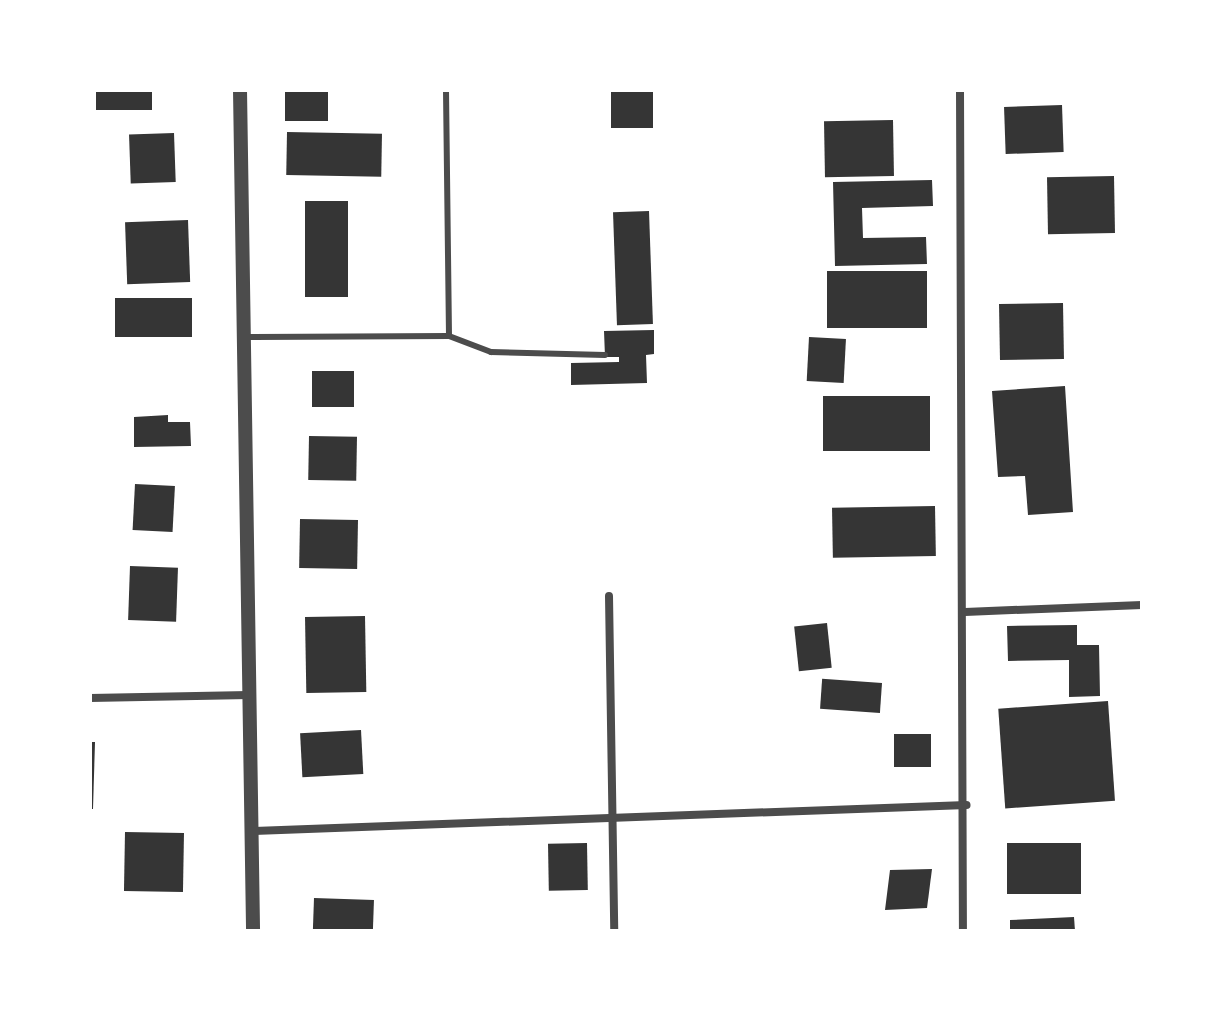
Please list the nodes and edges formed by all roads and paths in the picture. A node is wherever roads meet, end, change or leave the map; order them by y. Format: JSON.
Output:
{"nodes":[{"id":1,"x":240,"y":90,"type":"edge"},
{"id":2,"x":446,"y":90,"type":"edge"},
{"id":3,"x":960,"y":90,"type":"edge"},
{"id":4,"x":449,"y":336,"type":"junction"},
{"id":5,"x":244,"y":337,"type":"junction"},
{"id":6,"x":605,"y":355,"type":"dead end"},
{"id":7,"x":609,"y":596,"type":"dead end"},
{"id":8,"x":1142,"y":605,"type":"edge"},
{"id":9,"x":965,"y":612,"type":"junction"},
{"id":10,"x":249,"y":695,"type":"junction"},
{"id":11,"x":90,"y":698,"type":"edge"},
{"id":12,"x":967,"y":805,"type":"junction"},
{"id":13,"x":615,"y":815,"type":"junction"},
{"id":14,"x":251,"y":831,"type":"junction"},
{"id":15,"x":253,"y":931,"type":"edge"},
{"id":16,"x":614,"y":931,"type":"edge"},
{"id":17,"x":963,"y":931,"type":"edge"}],
"edges":[{"from":1,"to":5,"type":"street"},
{"from":2,"to":4,"type":"lane"},
{"from":3,"to":9,"type":"street"},
{"from":4,"to":5,"type":"lane"},
{"from":4,"to":6,"type":"lane"},
{"from":5,"to":10,"type":"street"},
{"from":7,"to":13,"type":"street"},
{"from":8,"to":9,"type":"street"},
{"from":9,"to":12,"type":"street"},
{"from":10,"to":11,"type":"street"},
{"from":10,"to":14,"type":"street"},
{"from":12,"to":13,"type":"street"},
{"from":12,"to":17,"type":"street"},
{"from":13,"to":14,"type":"street"},
{"from":13,"to":16,"type":"street"},
{"from":14,"to":15,"type":"street"}]}
